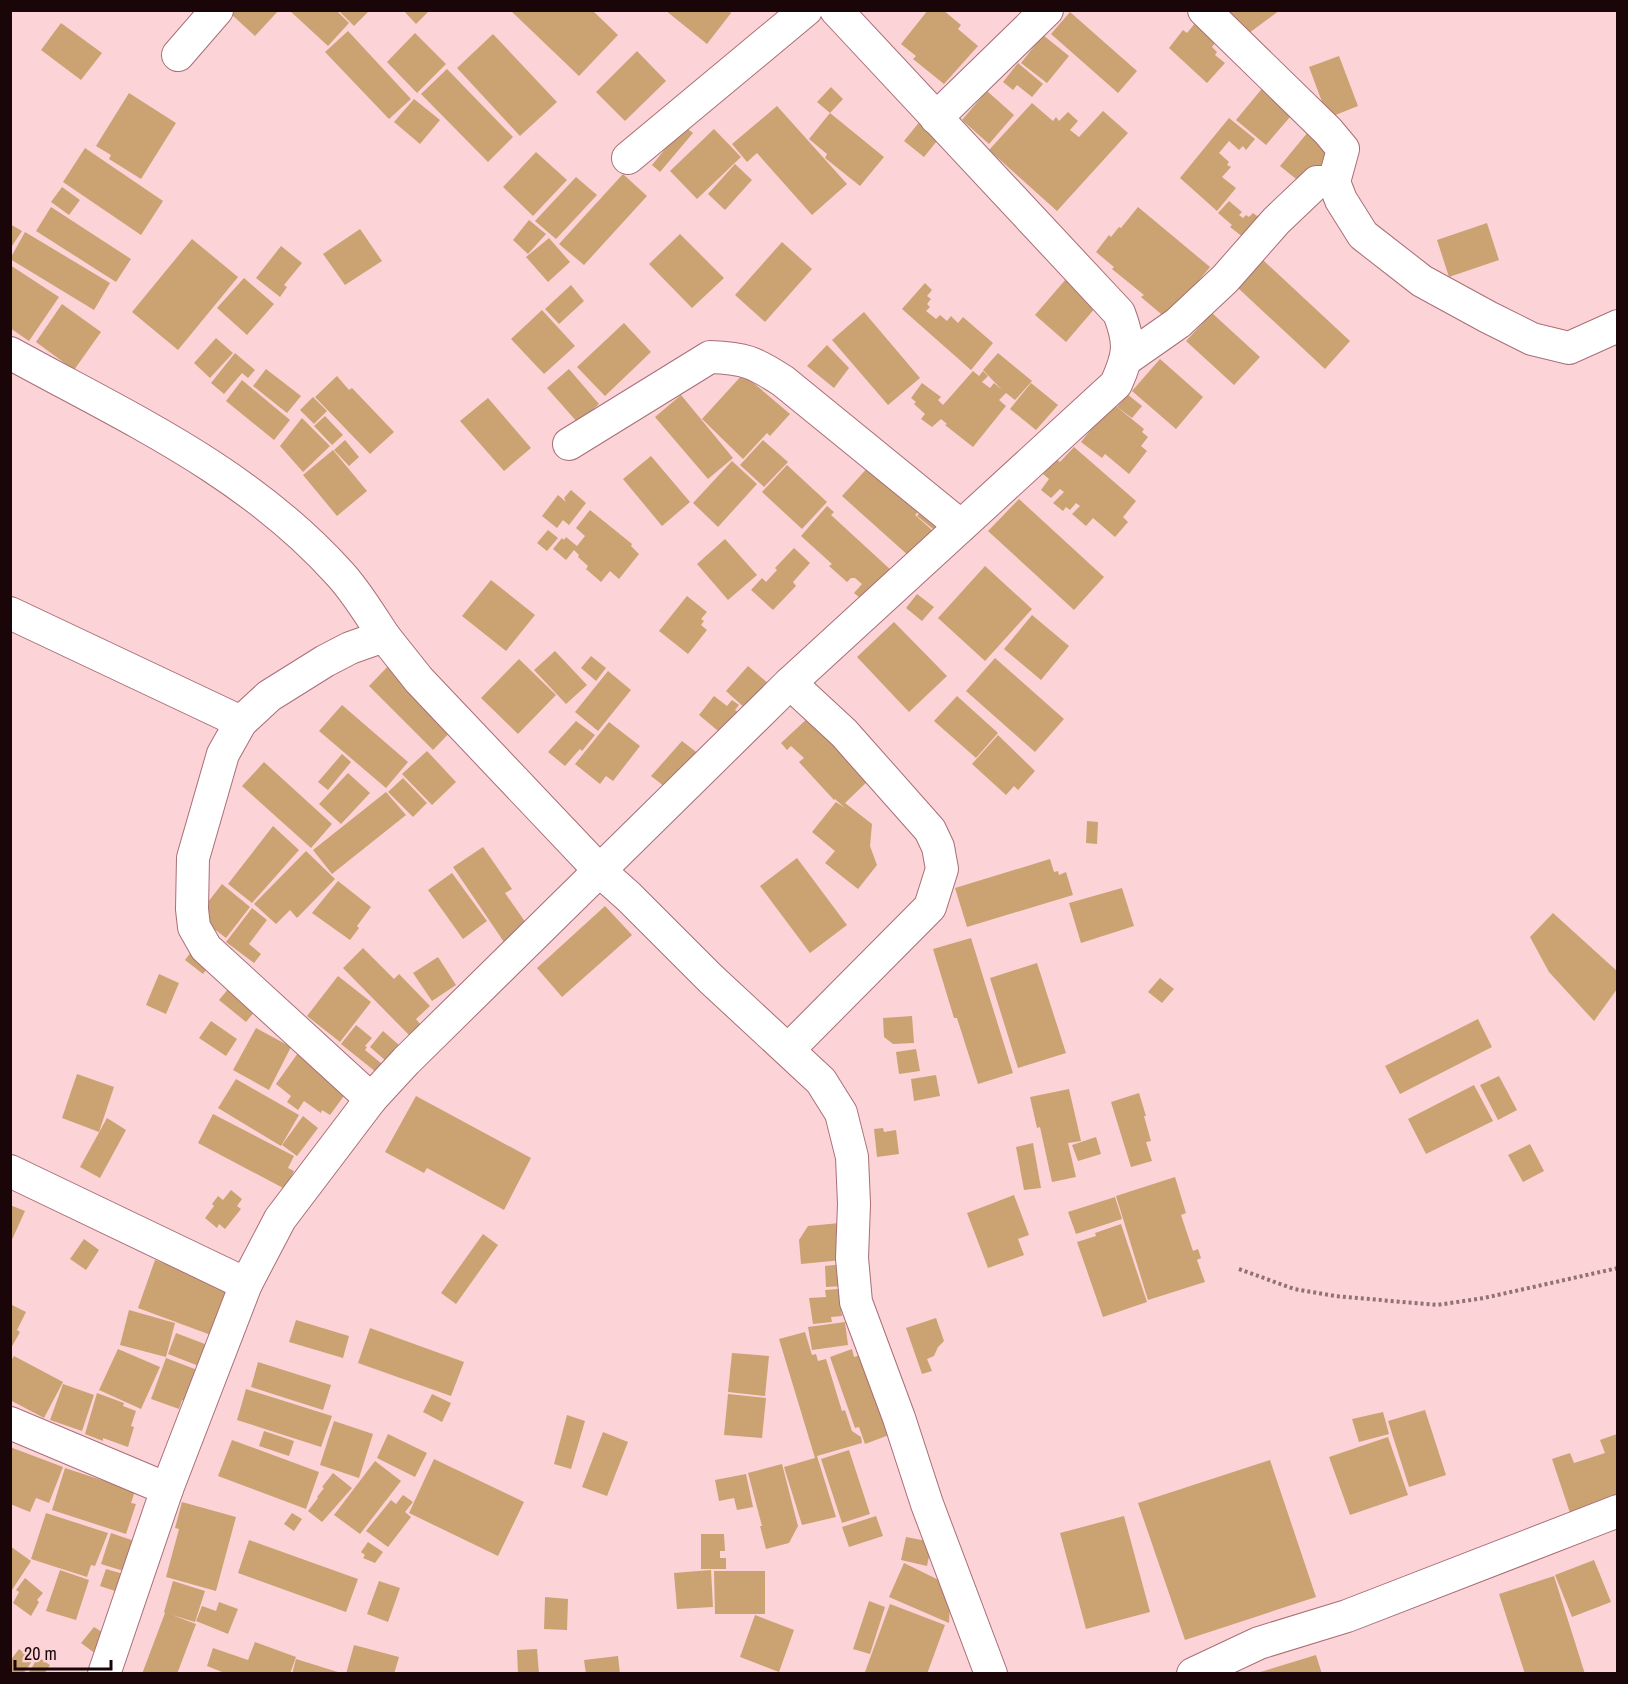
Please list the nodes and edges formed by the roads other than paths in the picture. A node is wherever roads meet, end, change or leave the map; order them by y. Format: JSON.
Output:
{"nodes":[{"id":1,"x":217,"y":10,"type":"edge"},
{"id":2,"x":806,"y":10,"type":"edge"},
{"id":3,"x":836,"y":10,"type":"edge"},
{"id":4,"x":1047,"y":10,"type":"edge"},
{"id":5,"x":1204,"y":10,"type":"edge"},
{"id":6,"x":178,"y":55,"type":"dead end"},
{"id":7,"x":936,"y":118,"type":"junction"},
{"id":8,"x":628,"y":158,"type":"dead end"},
{"id":9,"x":1334,"y":182,"type":"junction"},
{"id":10,"x":1617,"y":326,"type":"edge"},
{"id":11,"x":10,"y":353,"type":"edge"},
{"id":12,"x":1128,"y":358,"type":"junction"},
{"id":13,"x":568,"y":444,"type":"dead end"},
{"id":14,"x":961,"y":526,"type":"junction"},
{"id":15,"x":10,"y":613,"type":"edge"},
{"id":16,"x":384,"y":636,"type":"junction"},
{"id":17,"x":790,"y":683,"type":"junction"},
{"id":18,"x":241,"y":723,"type":"junction"},
{"id":19,"x":601,"y":872,"type":"junction"},
{"id":20,"x":788,"y":1050,"type":"junction"},
{"id":21,"x":371,"y":1099,"type":"junction"},
{"id":22,"x":10,"y":1171,"type":"edge"},
{"id":23,"x":246,"y":1284,"type":"junction"},
{"id":24,"x":10,"y":1423,"type":"edge"},
{"id":25,"x":167,"y":1489,"type":"junction"},
{"id":26,"x":1617,"y":1511,"type":"edge"},
{"id":27,"x":104,"y":1674,"type":"edge"},
{"id":28,"x":991,"y":1674,"type":"edge"},
{"id":29,"x":1193,"y":1674,"type":"edge"}],
"edges":[{"from":1,"to":6,"type":"street"},
{"from":2,"to":8,"type":"street"},
{"from":3,"to":7,"type":"street"},
{"from":4,"to":7,"type":"street"},
{"from":5,"to":9,"type":"street"},
{"from":7,"to":12,"type":"street"},
{"from":9,"to":10,"type":"street"},
{"from":9,"to":12,"type":"street"},
{"from":11,"to":16,"type":"street"},
{"from":12,"to":14,"type":"street"},
{"from":13,"to":14,"type":"street"},
{"from":14,"to":17,"type":"street"},
{"from":15,"to":18,"type":"street"},
{"from":16,"to":18,"type":"street"},
{"from":16,"to":19,"type":"street"},
{"from":17,"to":19,"type":"street"},
{"from":17,"to":20,"type":"street"},
{"from":18,"to":21,"type":"street"},
{"from":19,"to":20,"type":"street"},
{"from":19,"to":21,"type":"street"},
{"from":20,"to":28,"type":"street"},
{"from":21,"to":23,"type":"street"},
{"from":22,"to":23,"type":"street"},
{"from":23,"to":25,"type":"street"},
{"from":24,"to":25,"type":"street"},
{"from":25,"to":27,"type":"street"},
{"from":26,"to":29,"type":"street"}]}
